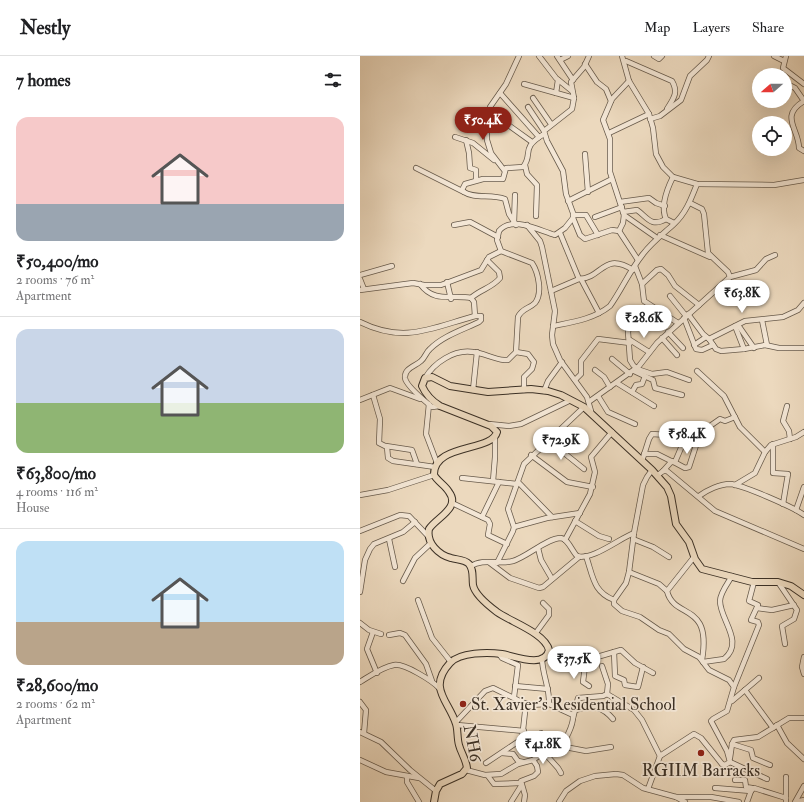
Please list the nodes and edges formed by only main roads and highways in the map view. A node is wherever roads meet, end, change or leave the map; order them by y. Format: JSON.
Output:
{"nodes":[{"id":1,"x":804,"y":595,"type":"edge"},
{"id":2,"x":434,"y":802,"type":"edge"}],
"edges":[{"from":1,"to":2,"type":"highway","name":"NH6","number":"NH6"}]}
